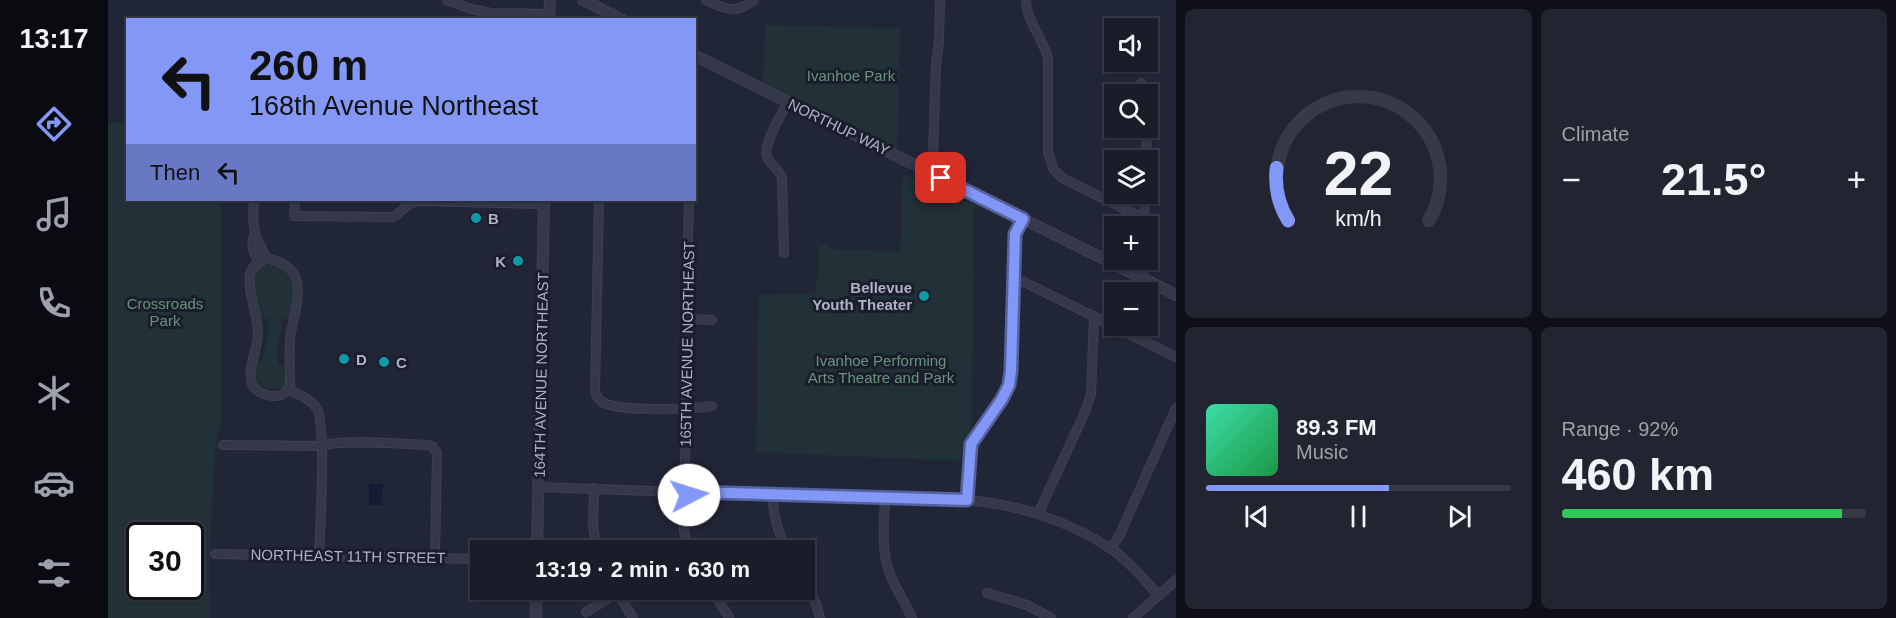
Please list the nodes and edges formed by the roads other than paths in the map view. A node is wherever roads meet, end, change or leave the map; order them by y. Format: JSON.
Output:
{"nodes":[{"id":1,"x":447,"y":0,"type":"edge"},
{"id":2,"x":476,"y":0,"type":"edge"},
{"id":3,"x":550,"y":0,"type":"edge"},
{"id":4,"x":583,"y":0,"type":"edge"},
{"id":5,"x":706,"y":0,"type":"edge"},
{"id":6,"x":754,"y":0,"type":"edge"},
{"id":7,"x":940,"y":0,"type":"edge"},
{"id":8,"x":1026,"y":0,"type":"edge"},
{"id":9,"x":471,"y":9,"type":"junction"},
{"id":10,"x":549,"y":17,"type":"edge"},
{"id":11,"x":619,"y":18,"type":"edge"},
{"id":12,"x":696,"y":56,"type":"edge"},
{"id":13,"x":788,"y":102,"type":"junction"},
{"id":14,"x":926,"y":171,"type":"junction"},
{"id":15,"x":254,"y":201,"type":"edge"},
{"id":16,"x":295,"y":201,"type":"edge"},
{"id":17,"x":415,"y":201,"type":"edge"},
{"id":18,"x":482,"y":201,"type":"edge"},
{"id":19,"x":599,"y":201,"type":"edge"},
{"id":20,"x":689,"y":201,"type":"edge"},
{"id":21,"x":544,"y":202,"type":"edge"},
{"id":22,"x":1132,"y":216,"type":"edge"},
{"id":23,"x":1023,"y":219,"type":"junction"},
{"id":24,"x":784,"y":253,"type":"dead end"},
{"id":25,"x":262,"y":260,"type":"junction"},
{"id":26,"x":1144,"y":270,"type":"edge"},
{"id":27,"x":1140,"y":277,"type":"junction"},
{"id":28,"x":1014,"y":282,"type":"junction"},
{"id":29,"x":1176,"y":295,"type":"edge"},
{"id":30,"x":1094,"y":316,"type":"junction"},
{"id":31,"x":686,"y":319,"type":"junction"},
{"id":32,"x":712,"y":320,"type":"dead end"},
{"id":33,"x":1176,"y":357,"type":"edge"},
{"id":34,"x":288,"y":390,"type":"junction"},
{"id":35,"x":712,"y":406,"type":"dead end"},
{"id":36,"x":1176,"y":408,"type":"edge"},
{"id":37,"x":687,"y":409,"type":"junction"},
{"id":38,"x":223,"y":445,"type":"dead end"},
{"id":39,"x":322,"y":446,"type":"junction"},
{"id":40,"x":539,"y":487,"type":"junction"},
{"id":41,"x":594,"y":488,"type":"junction"},
{"id":42,"x":684,"y":492,"type":"junction"},
{"id":43,"x":772,"y":494,"type":"junction"},
{"id":44,"x":885,"y":498,"type":"junction"},
{"id":45,"x":967,"y":500,"type":"junction"},
{"id":46,"x":1038,"y":514,"type":"junction"},
{"id":47,"x":537,"y":540,"type":"edge"},
{"id":48,"x":595,"y":540,"type":"edge"},
{"id":49,"x":685,"y":540,"type":"edge"},
{"id":50,"x":782,"y":540,"type":"edge"},
{"id":51,"x":1111,"y":549,"type":"junction"},
{"id":52,"x":215,"y":554,"type":"dead end"},
{"id":53,"x":319,"y":556,"type":"junction"},
{"id":54,"x":435,"y":558,"type":"junction"},
{"id":55,"x":470,"y":559,"type":"edge"},
{"id":56,"x":1176,"y":580,"type":"edge"},
{"id":57,"x":987,"y":593,"type":"dead end"},
{"id":58,"x":1159,"y":596,"type":"junction"},
{"id":59,"x":536,"y":600,"type":"edge"},
{"id":60,"x":603,"y":600,"type":"edge"},
{"id":61,"x":622,"y":600,"type":"edge"},
{"id":62,"x":719,"y":600,"type":"edge"},
{"id":63,"x":812,"y":600,"type":"edge"},
{"id":64,"x":586,"y":612,"type":"dead end"},
{"id":65,"x":536,"y":618,"type":"edge"},
{"id":66,"x":633,"y":618,"type":"edge"},
{"id":67,"x":729,"y":618,"type":"edge"},
{"id":68,"x":820,"y":618,"type":"edge"},
{"id":69,"x":912,"y":618,"type":"edge"},
{"id":70,"x":1051,"y":618,"type":"edge"},
{"id":71,"x":1133,"y":618,"type":"edge"}],
"edges":[{"from":1,"to":9,"type":"street"},
{"from":2,"to":9,"type":"street"},
{"from":3,"to":10,"type":"street"},
{"from":4,"to":11,"type":"street"},
{"from":5,"to":6,"type":"street"},
{"from":7,"to":14,"type":"street"},
{"from":8,"to":22,"type":"street"},
{"from":9,"to":10,"type":"street"},
{"from":12,"to":13,"type":"street","name":"NORTHUP WAY"},
{"from":13,"to":14,"type":"street","name":"NORTHUP WAY"},
{"from":13,"to":24,"type":"street"},
{"from":14,"to":23,"type":"street","name":"NORTHUP WAY"},
{"from":15,"to":25,"type":"street"},
{"from":16,"to":17,"type":"street"},
{"from":18,"to":21,"type":"street"},
{"from":19,"to":37,"type":"street"},
{"from":20,"to":31,"type":"street","name":"165TH AVENUE NORTHEAST"},
{"from":21,"to":40,"type":"street","name":"164TH AVENUE NORTHEAST"},
{"from":23,"to":27,"type":"street","name":"NORTHUP WAY"},
{"from":23,"to":28,"type":"street"},
{"from":25,"to":34,"type":"street"},
{"from":25,"to":34,"type":"street"},
{"from":26,"to":27,"type":"street"},
{"from":27,"to":29,"type":"street","name":"NORTHUP WAY"},
{"from":28,"to":30,"type":"street"},
{"from":28,"to":45,"type":"street"},
{"from":30,"to":33,"type":"street"},
{"from":30,"to":46,"type":"street"},
{"from":31,"to":32,"type":"street"},
{"from":31,"to":37,"type":"street","name":"165TH AVENUE NORTHEAST"},
{"from":34,"to":39,"type":"street"},
{"from":35,"to":37,"type":"street"},
{"from":36,"to":51,"type":"street"},
{"from":37,"to":42,"type":"street","name":"165TH AVENUE NORTHEAST"},
{"from":38,"to":39,"type":"street"},
{"from":39,"to":53,"type":"street"},
{"from":39,"to":54,"type":"street"},
{"from":40,"to":41,"type":"street"},
{"from":40,"to":47,"type":"street","name":"164TH AVENUE NORTHEAST"},
{"from":41,"to":42,"type":"street"},
{"from":41,"to":48,"type":"street"},
{"from":42,"to":43,"type":"street"},
{"from":42,"to":49,"type":"street","name":"165TH AVENUE NORTHEAST"},
{"from":43,"to":44,"type":"street"},
{"from":43,"to":50,"type":"street"},
{"from":44,"to":45,"type":"street"},
{"from":44,"to":69,"type":"street"},
{"from":45,"to":46,"type":"street"},
{"from":46,"to":51,"type":"street"},
{"from":51,"to":58,"type":"street"},
{"from":52,"to":53,"type":"street","name":"NORTHEAST 11TH STREET"},
{"from":53,"to":54,"type":"street","name":"NORTHEAST 11TH STREET"},
{"from":54,"to":55,"type":"street","name":"NORTHEAST 11TH STREET"},
{"from":56,"to":58,"type":"street"},
{"from":57,"to":70,"type":"street"},
{"from":58,"to":71,"type":"street"},
{"from":59,"to":65,"type":"street"},
{"from":60,"to":64,"type":"street"},
{"from":61,"to":66,"type":"street"},
{"from":62,"to":67,"type":"street"},
{"from":63,"to":68,"type":"street"}]}
